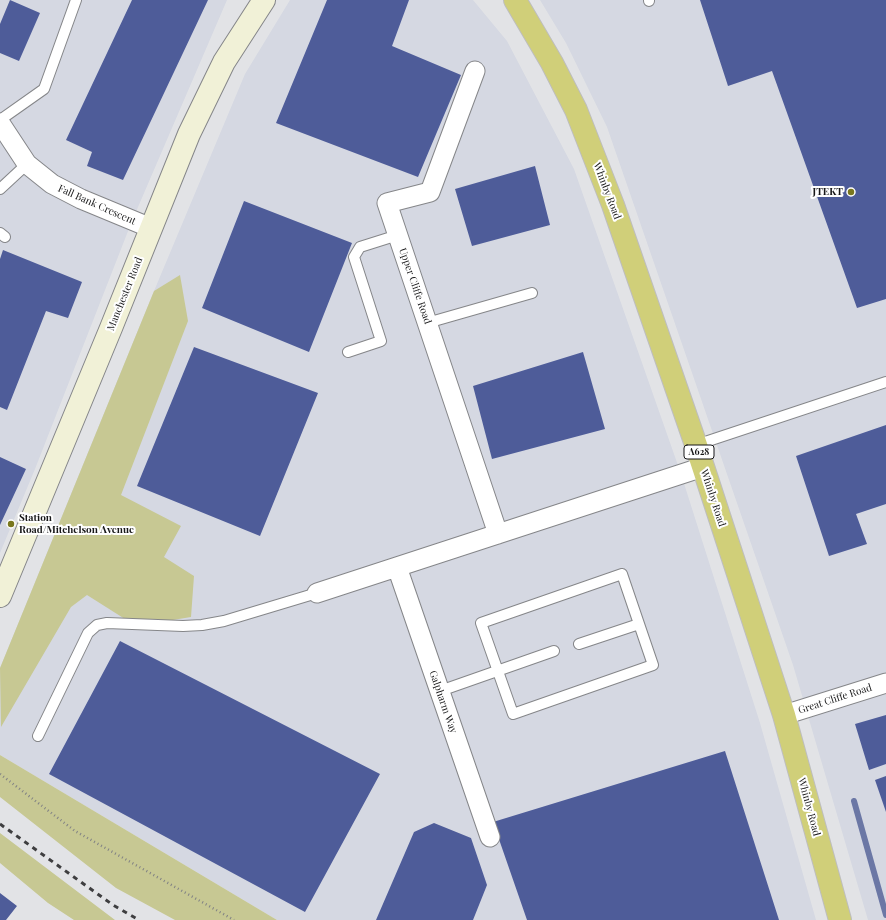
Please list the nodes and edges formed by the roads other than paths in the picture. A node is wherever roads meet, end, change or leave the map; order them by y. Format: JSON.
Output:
{"nodes":[{"id":1,"x":76,"y":0,"type":"edge"},
{"id":2,"x":264,"y":0,"type":"edge"},
{"id":3,"x":515,"y":0,"type":"edge"},
{"id":4,"x":475,"y":70,"type":"dead end"},
{"id":5,"x":0,"y":120,"type":"edge"},
{"id":6,"x":0,"y":123,"type":"edge"},
{"id":7,"x":27,"y":164,"type":"junction"},
{"id":8,"x":0,"y":189,"type":"edge"},
{"id":9,"x":151,"y":228,"type":"junction"},
{"id":10,"x":398,"y":235,"type":"junction"},
{"id":11,"x":532,"y":293,"type":"dead end"},
{"id":12,"x":427,"y":323,"type":"junction"},
{"id":13,"x":348,"y":352,"type":"dead end"},
{"id":14,"x":886,"y":382,"type":"edge"},
{"id":15,"x":696,"y":445,"type":"junction"},
{"id":16,"x":703,"y":467,"type":"junction"},
{"id":17,"x":498,"y":534,"type":"junction"},
{"id":18,"x":397,"y":567,"type":"junction"},
{"id":19,"x":317,"y":593,"type":"joint"},
{"id":20,"x":0,"y":596,"type":"edge"},
{"id":21,"x":639,"y":624,"type":"junction"},
{"id":22,"x":579,"y":644,"type":"dead end"},
{"id":23,"x":554,"y":651,"type":"dead end"},
{"id":24,"x":498,"y":671,"type":"junction"},
{"id":25,"x":886,"y":683,"type":"edge"},
{"id":26,"x":440,"y":691,"type":"junction"},
{"id":27,"x":784,"y":715,"type":"junction"},
{"id":28,"x":38,"y":736,"type":"dead end"},
{"id":29,"x":490,"y":837,"type":"dead end"},
{"id":30,"x":840,"y":920,"type":"edge"}],
"edges":[{"from":1,"to":5,"type":"lane"},
{"from":2,"to":9,"type":"main road","name":"Manchester Road"},
{"from":3,"to":15,"type":"highway","name":"Whinby Road","number":"A628"},
{"from":4,"to":10,"type":"street","name":"Upper Cliffe Road"},
{"from":6,"to":7,"type":"street","name":"Fall Bank Crescent"},
{"from":7,"to":8,"type":"lane"},
{"from":7,"to":9,"type":"street","name":"Fall Bank Crescent"},
{"from":9,"to":20,"type":"main road","name":"Manchester Road"},
{"from":10,"to":12,"type":"street","name":"Upper Cliffe Road"},
{"from":10,"to":13,"type":"lane"},
{"from":11,"to":12,"type":"lane"},
{"from":12,"to":17,"type":"street","name":"Upper Cliffe Road"},
{"from":14,"to":15,"type":"lane"},
{"from":15,"to":16,"type":"highway","name":"Whinby Road","number":"A628"},
{"from":16,"to":17,"type":"street"},
{"from":16,"to":27,"type":"highway","name":"Whinby Road","number":"A628"},
{"from":17,"to":18,"type":"street"},
{"from":18,"to":19,"type":"street"},
{"from":18,"to":26,"type":"street","name":"Galpharm Way"},
{"from":19,"to":28,"type":"lane"},
{"from":21,"to":22,"type":"lane"},
{"from":21,"to":24,"type":"lane"},
{"from":21,"to":24,"type":"lane"},
{"from":23,"to":24,"type":"lane"},
{"from":24,"to":26,"type":"lane"},
{"from":25,"to":27,"type":"street","name":"Great Cliffe Road"},
{"from":26,"to":29,"type":"street","name":"Galpharm Way"},
{"from":27,"to":30,"type":"highway","name":"Whinby Road","number":"A628"}]}
